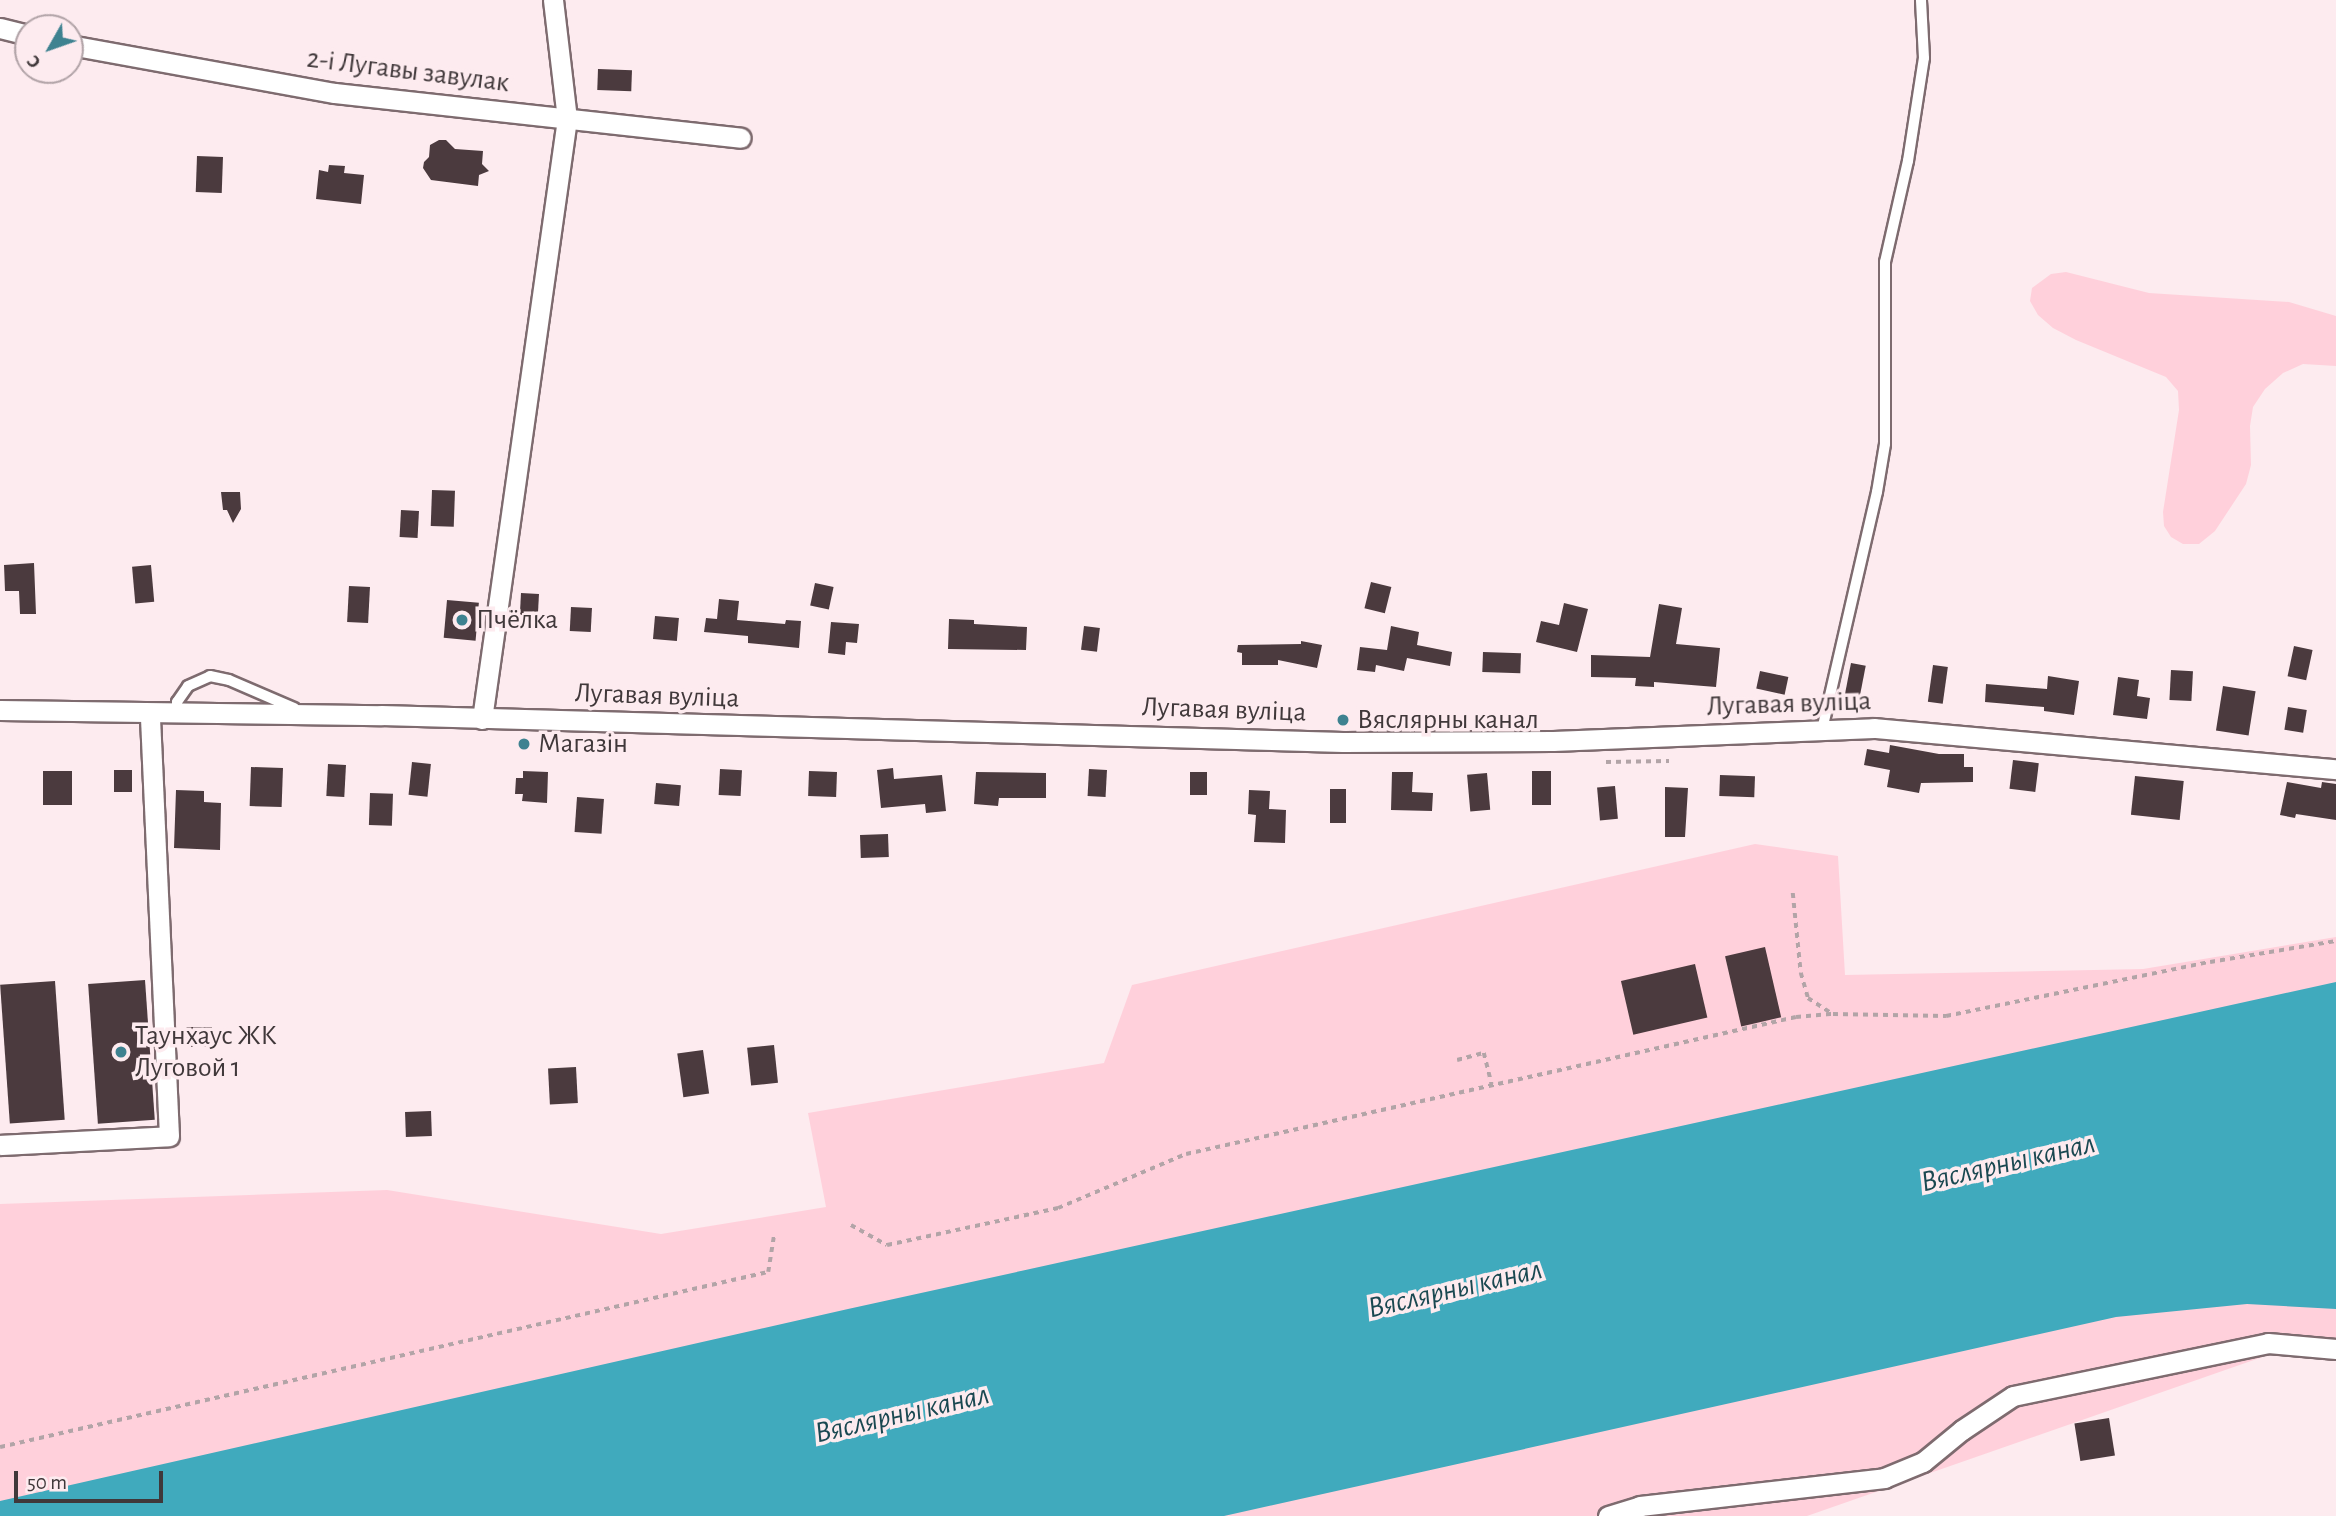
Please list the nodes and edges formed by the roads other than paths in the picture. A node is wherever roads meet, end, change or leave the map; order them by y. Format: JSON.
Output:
{"nodes":[{"id":1,"x":553,"y":0,"type":"edge"},
{"id":2,"x":1921,"y":0,"type":"edge"},
{"id":3,"x":84,"y":47,"type":"edge"},
{"id":4,"x":567,"y":119,"type":"junction"},
{"id":5,"x":741,"y":138,"type":"dead end"},
{"id":6,"x":0,"y":710,"type":"edge"},
{"id":7,"x":150,"y":714,"type":"junction"},
{"id":8,"x":177,"y":714,"type":"junction"},
{"id":9,"x":307,"y":714,"type":"junction"},
{"id":10,"x":482,"y":719,"type":"junction"},
{"id":11,"x":1822,"y":730,"type":"junction"},
{"id":12,"x":2336,"y":769,"type":"edge"},
{"id":13,"x":0,"y":1145,"type":"edge"},
{"id":14,"x":2336,"y":1349,"type":"edge"},
{"id":15,"x":1608,"y":1516,"type":"edge"}],
"edges":[{"from":1,"to":4,"type":"street"},
{"from":2,"to":11,"type":"lane"},
{"from":3,"to":4,"type":"street","name":"2-і Лугавы завулак"},
{"from":4,"to":5,"type":"street","name":"2-і Лугавы завулак"},
{"from":4,"to":10,"type":"street"},
{"from":6,"to":7,"type":"street","name":"Лугавая вуліца"},
{"from":7,"to":8,"type":"street","name":"Лугавая вуліца"},
{"from":7,"to":13,"type":"street"},
{"from":8,"to":9,"type":"street","name":"Лугавая вуліца"},
{"from":8,"to":9,"type":"lane"},
{"from":9,"to":10,"type":"street","name":"Лугавая вуліца"},
{"from":10,"to":11,"type":"street","name":"Лугавая вуліца"},
{"from":11,"to":12,"type":"street","name":"Лугавая вуліца"},
{"from":14,"to":15,"type":"street"}]}
